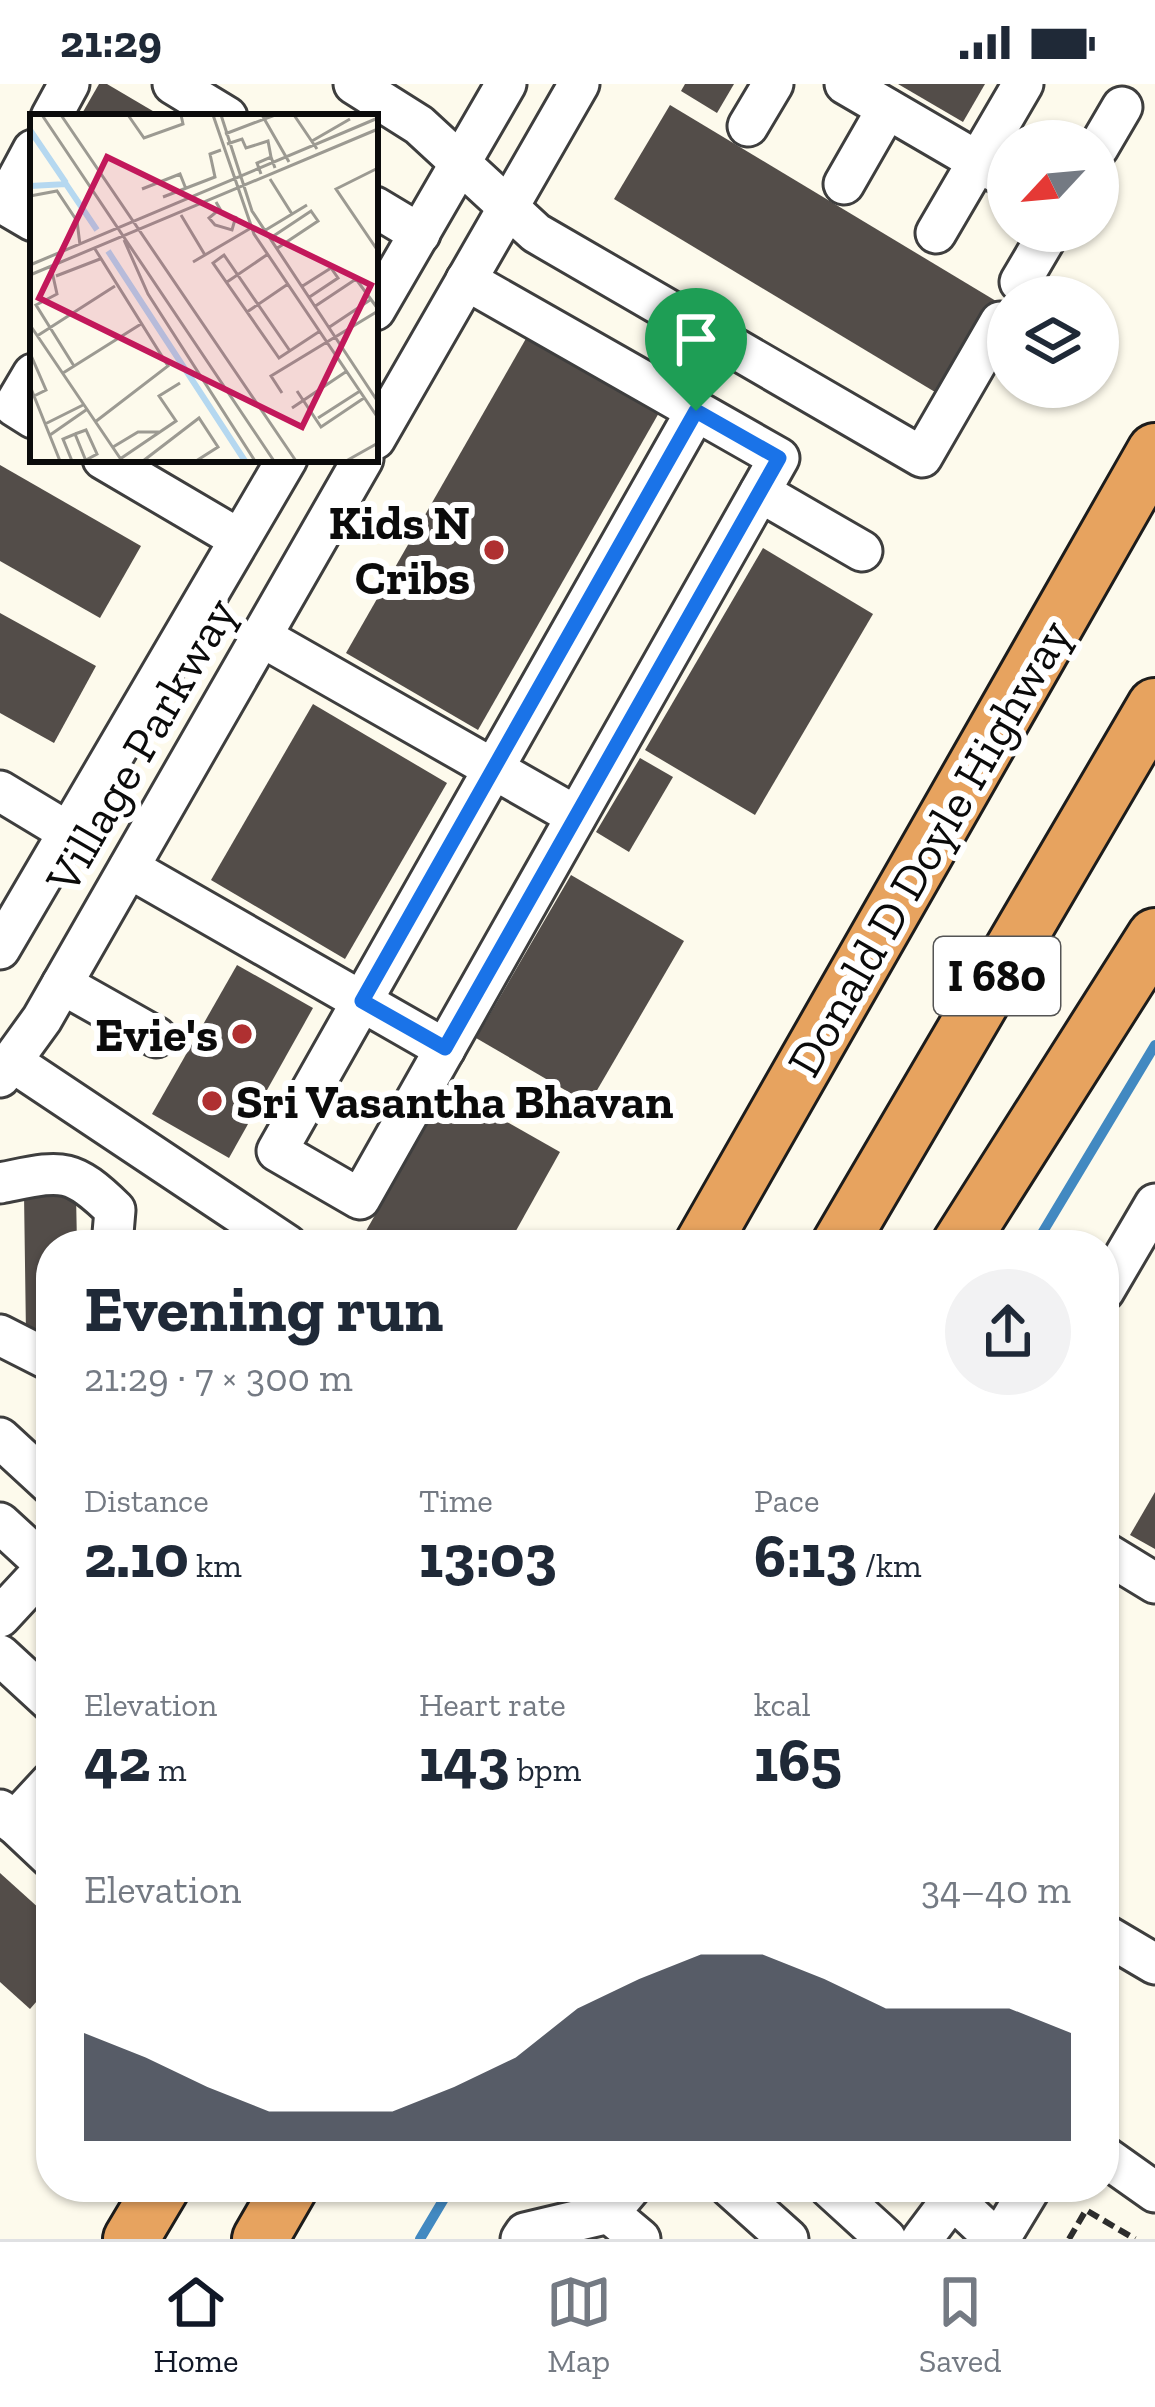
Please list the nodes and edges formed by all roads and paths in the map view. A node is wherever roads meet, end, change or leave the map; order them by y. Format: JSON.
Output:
{"nodes":[{"id":1,"x":69,"y":84,"type":"edge"},
{"id":2,"x":172,"y":84,"type":"edge"},
{"id":3,"x":354,"y":84,"type":"edge"},
{"id":4,"x":506,"y":84,"type":"edge"},
{"id":5,"x":579,"y":84,"type":"edge"},
{"id":6,"x":772,"y":84,"type":"edge"},
{"id":7,"x":845,"y":84,"type":"edge"},
{"id":8,"x":1023,"y":84,"type":"edge"},
{"id":9,"x":1122,"y":106,"type":"dead end"},
{"id":10,"x":887,"y":109,"type":"junction"},
{"id":11,"x":53,"y":114,"type":"edge"},
{"id":12,"x":222,"y":114,"type":"edge"},
{"id":13,"x":1011,"y":120,"type":"edge"},
{"id":14,"x":1114,"y":120,"type":"edge"},
{"id":15,"x":748,"y":126,"type":"dead end"},
{"id":16,"x":30,"y":156,"type":"edge"},
{"id":17,"x":460,"y":163,"type":"junction"},
{"id":18,"x":987,"y":167,"type":"edge"},
{"id":19,"x":987,"y":177,"type":"edge"},
{"id":20,"x":844,"y":184,"type":"dead end"},
{"id":21,"x":508,"y":207,"type":"junction"},
{"id":22,"x":378,"y":209,"type":"edge"},
{"id":23,"x":30,"y":219,"type":"edge"},
{"id":24,"x":936,"y":232,"type":"dead end"},
{"id":25,"x":420,"y":234,"type":"junction"},
{"id":26,"x":466,"y":280,"type":"junction"},
{"id":27,"x":378,"y":305,"type":"edge"},
{"id":28,"x":987,"y":344,"type":"edge"},
{"id":29,"x":30,"y":379,"type":"edge"},
{"id":30,"x":696,"y":411,"type":"junction"},
{"id":31,"x":30,"y":416,"type":"edge"},
{"id":32,"x":378,"y":434,"type":"edge"},
{"id":33,"x":1155,"y":451,"type":"edge"},
{"id":34,"x":108,"y":462,"type":"edge"},
{"id":35,"x":284,"y":462,"type":"edge"},
{"id":36,"x":361,"y":462,"type":"edge"},
{"id":37,"x":760,"y":492,"type":"junction"},
{"id":38,"x":239,"y":539,"type":"junction"},
{"id":39,"x":862,"y":551,"type":"dead end"},
{"id":40,"x":262,"y":637,"type":"junction"},
{"id":41,"x":1155,"y":706,"type":"edge"},
{"id":42,"x":493,"y":769,"type":"junction"},
{"id":43,"x":0,"y":791,"type":"edge"},
{"id":44,"x":576,"y":817,"type":"junction"},
{"id":45,"x":68,"y":832,"type":"junction"},
{"id":46,"x":129,"y":868,"type":"junction"},
{"id":47,"x":11,"y":903,"type":"edge"},
{"id":48,"x":1155,"y":937,"type":"edge"},
{"id":49,"x":0,"y":949,"type":"edge"},
{"id":50,"x":62,"y":984,"type":"junction"},
{"id":51,"x":362,"y":1001,"type":"junction"},
{"id":52,"x":156,"y":1037,"type":"dead end"},
{"id":53,"x":445,"y":1048,"type":"junction"},
{"id":54,"x":6,"y":1069,"type":"edge"},
{"id":55,"x":0,"y":1183,"type":"edge"},
{"id":56,"x":1155,"y":1204,"type":"edge"},
{"id":57,"x":113,"y":1230,"type":"edge"},
{"id":58,"x":263,"y":1230,"type":"edge"},
{"id":59,"x":711,"y":1230,"type":"edge"},
{"id":60,"x":847,"y":1230,"type":"edge"},
{"id":61,"x":969,"y":1230,"type":"edge"},
{"id":62,"x":1119,"y":1265,"type":"edge"},
{"id":63,"x":0,"y":1335,"type":"edge"},
{"id":64,"x":36,"y":1353,"type":"edge"},
{"id":65,"x":0,"y":1438,"type":"edge"},
{"id":66,"x":36,"y":1471,"type":"edge"},
{"id":67,"x":0,"y":1523,"type":"edge"},
{"id":68,"x":36,"y":1554,"type":"edge"},
{"id":69,"x":1119,"y":1561,"type":"edge"},
{"id":70,"x":36,"y":1580,"type":"edge"},
{"id":71,"x":1155,"y":1583,"type":"edge"},
{"id":72,"x":0,"y":1617,"type":"edge"},
{"id":73,"x":0,"y":1655,"type":"edge"},
{"id":74,"x":36,"y":1688,"type":"edge"},
{"id":75,"x":36,"y":1794,"type":"edge"},
{"id":76,"x":7,"y":1817,"type":"edge"},
{"id":77,"x":36,"y":1844,"type":"edge"},
{"id":78,"x":1119,"y":1943,"type":"edge"},
{"id":79,"x":1155,"y":1964,"type":"edge"},
{"id":80,"x":1119,"y":2167,"type":"edge"},
{"id":81,"x":1155,"y":2192,"type":"edge"},
{"id":82,"x":153,"y":2202,"type":"edge"},
{"id":83,"x":281,"y":2202,"type":"edge"},
{"id":84,"x":614,"y":2202,"type":"edge"},
{"id":85,"x":621,"y":2202,"type":"edge"},
{"id":86,"x":746,"y":2202,"type":"edge"},
{"id":87,"x":845,"y":2202,"type":"edge"},
{"id":88,"x":941,"y":2202,"type":"edge"},
{"id":89,"x":956,"y":2202,"type":"edge"},
{"id":90,"x":1022,"y":2202,"type":"edge"},
{"id":91,"x":782,"y":2237,"type":"edge"},
{"id":92,"x":131,"y":2239,"type":"edge"},
{"id":93,"x":260,"y":2239,"type":"edge"},
{"id":94,"x":521,"y":2239,"type":"edge"},
{"id":95,"x":640,"y":2239,"type":"edge"},
{"id":96,"x":886,"y":2239,"type":"edge"},
{"id":97,"x":922,"y":2239,"type":"edge"},
{"id":98,"x":1069,"y":2239,"type":"edge"},
{"id":99,"x":1136,"y":2239,"type":"edge"}],
"edges":[{"from":1,"to":11,"type":"street"},
{"from":2,"to":12,"type":"street"},
{"from":3,"to":17,"type":"street"},
{"from":4,"to":17,"type":"street"},
{"from":5,"to":21,"type":"street"},
{"from":6,"to":15,"type":"street"},
{"from":7,"to":10,"type":"street"},
{"from":8,"to":13,"type":"street"},
{"from":9,"to":14,"type":"street"},
{"from":10,"to":18,"type":"street"},
{"from":10,"to":20,"type":"street"},
{"from":16,"to":23,"type":"street"},
{"from":17,"to":21,"type":"street"},
{"from":17,"to":25,"type":"street"},
{"from":19,"to":24,"type":"street"},
{"from":21,"to":26,"type":"street"},
{"from":21,"to":28,"type":"street"},
{"from":22,"to":25,"type":"street"},
{"from":25,"to":27,"type":"street"},
{"from":26,"to":30,"type":"street"},
{"from":26,"to":32,"type":"street"},
{"from":29,"to":31,"type":"street"},
{"from":30,"to":37,"type":"street"},
{"from":30,"to":42,"type":"street"},
{"from":33,"to":59,"type":"highway","name":"Donald D Doyle Highway","number":"I 680"},
{"from":34,"to":38,"type":"street"},
{"from":35,"to":38,"type":"street","name":"Village Parkway"},
{"from":36,"to":40,"type":"street","name":"Village Parkway"},
{"from":37,"to":39,"type":"street"},
{"from":37,"to":44,"type":"street"},
{"from":38,"to":45,"type":"street","name":"Village Parkway"},
{"from":40,"to":42,"type":"street"},
{"from":40,"to":46,"type":"street","name":"Village Parkway"},
{"from":41,"to":60,"type":"highway","number":"I 680"},
{"from":42,"to":44,"type":"street"},
{"from":42,"to":51,"type":"street"},
{"from":43,"to":45,"type":"street"},
{"from":44,"to":53,"type":"street"},
{"from":45,"to":47,"type":"street","name":"Village Parkway"},
{"from":46,"to":50,"type":"street","name":"Village Parkway"},
{"from":46,"to":51,"type":"street"},
{"from":47,"to":49,"type":"street","name":"Village Parkway"},
{"from":48,"to":61,"type":"highway"},
{"from":50,"to":52,"type":"street"},
{"from":50,"to":54,"type":"street","name":"Village Parkway"},
{"from":51,"to":53,"type":"street"},
{"from":51,"to":53,"type":"street"},
{"from":54,"to":58,"type":"street"},
{"from":55,"to":57,"type":"street"},
{"from":56,"to":62,"type":"street"},
{"from":63,"to":64,"type":"street"},
{"from":65,"to":66,"type":"street"},
{"from":67,"to":68,"type":"street"},
{"from":69,"to":71,"type":"street"},
{"from":70,"to":72,"type":"street"},
{"from":73,"to":74,"type":"street"},
{"from":75,"to":76,"type":"street"},
{"from":76,"to":77,"type":"street"},
{"from":78,"to":79,"type":"street"},
{"from":80,"to":81,"type":"street"},
{"from":82,"to":92,"type":"highway"},
{"from":83,"to":93,"type":"highway"},
{"from":84,"to":94,"type":"street"},
{"from":85,"to":95,"type":"street"},
{"from":86,"to":91,"type":"street"},
{"from":87,"to":96,"type":"street"},
{"from":88,"to":97,"type":"street"},
{"from":89,"to":90,"type":"street"},
{"from":98,"to":99,"type":"path"}]}
